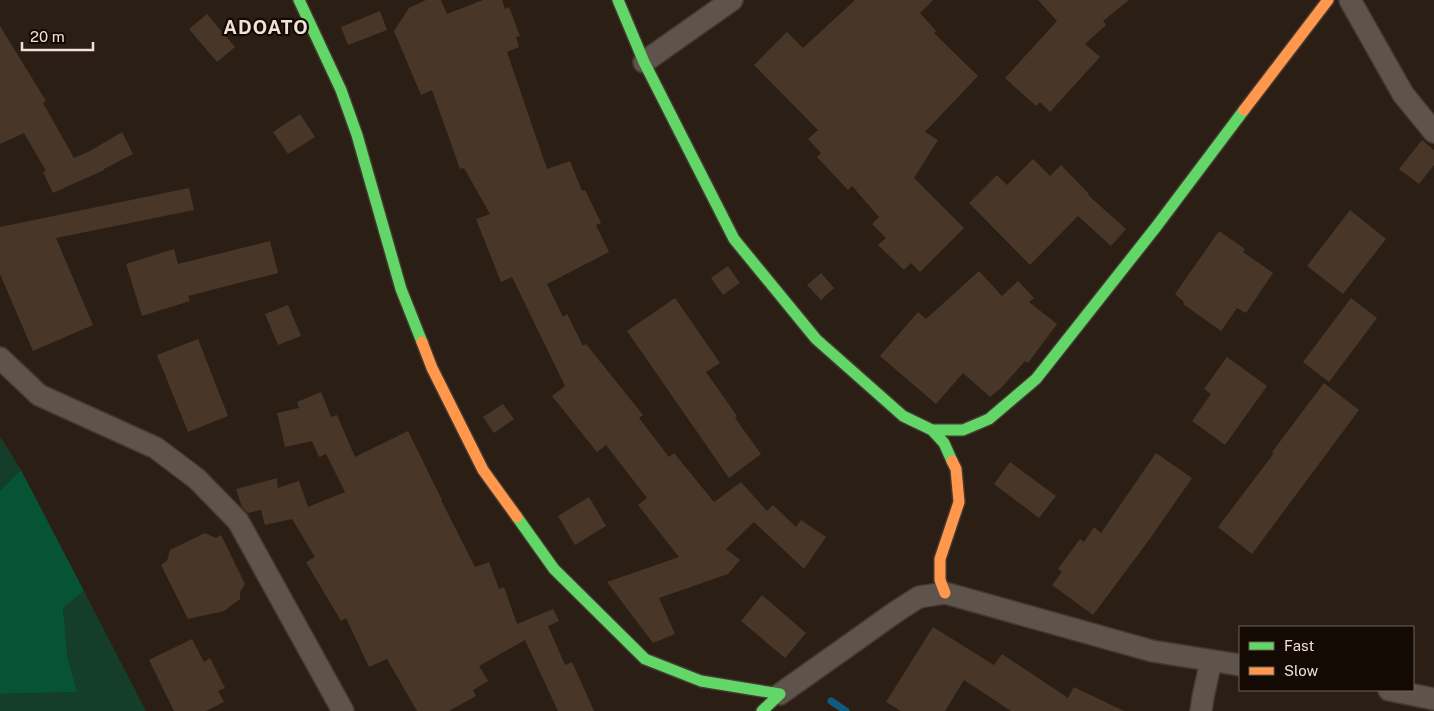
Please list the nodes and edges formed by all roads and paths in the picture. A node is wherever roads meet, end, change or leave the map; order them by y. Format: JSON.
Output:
{"nodes":[{"id":1,"x":299,"y":0,"type":"edge"},
{"id":2,"x":618,"y":0,"type":"edge"},
{"id":3,"x":732,"y":0,"type":"edge"},
{"id":4,"x":1328,"y":0,"type":"edge"},
{"id":5,"x":1350,"y":0,"type":"edge"},
{"id":6,"x":644,"y":62,"type":"junction"},
{"id":7,"x":1434,"y":132,"type":"edge"},
{"id":8,"x":0,"y":358,"type":"edge"},
{"id":9,"x":932,"y":430,"type":"junction"},
{"id":10,"x":945,"y":593,"type":"junction"},
{"id":11,"x":1211,"y":661,"type":"junction"},
{"id":12,"x":1239,"y":665,"type":"edge"},
{"id":13,"x":1394,"y":691,"type":"edge"},
{"id":14,"x":780,"y":694,"type":"junction"},
{"id":15,"x":1434,"y":699,"type":"edge"},
{"id":16,"x":343,"y":711,"type":"edge"},
{"id":17,"x":762,"y":711,"type":"edge"},
{"id":18,"x":1201,"y":711,"type":"edge"}],
"edges":[{"from":1,"to":14,"type":"street"},
{"from":2,"to":6,"type":"street"},
{"from":3,"to":6,"type":"street"},
{"from":4,"to":9,"type":"street"},
{"from":5,"to":7,"type":"street"},
{"from":6,"to":9,"type":"street"},
{"from":8,"to":16,"type":"street"},
{"from":9,"to":10,"type":"street"},
{"from":10,"to":11,"type":"street"},
{"from":10,"to":14,"type":"street"},
{"from":11,"to":12,"type":"street"},
{"from":11,"to":18,"type":"street"},
{"from":13,"to":15,"type":"street"},
{"from":14,"to":17,"type":"street"}]}
